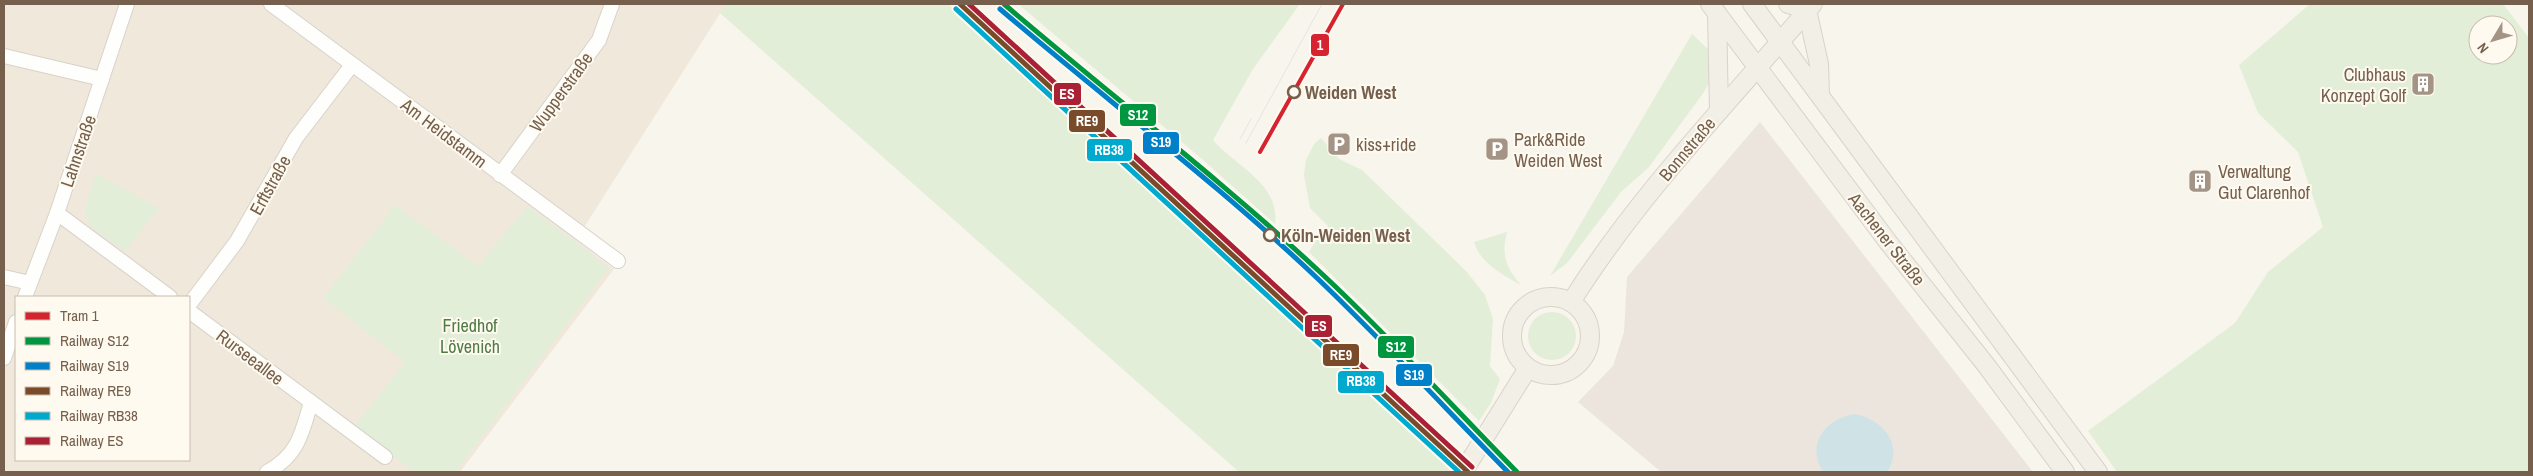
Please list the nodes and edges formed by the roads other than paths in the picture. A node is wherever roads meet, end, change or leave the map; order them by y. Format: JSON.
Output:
{"nodes":[{"id":1,"x":127,"y":4,"type":"edge"},
{"id":2,"x":271,"y":4,"type":"edge"},
{"id":3,"x":612,"y":4,"type":"edge"},
{"id":4,"x":1752,"y":4,"type":"edge"},
{"id":5,"x":1788,"y":4,"type":"edge"},
{"id":6,"x":1810,"y":7,"type":"edge"},
{"id":7,"x":1714,"y":8,"type":"edge"},
{"id":8,"x":1780,"y":42,"type":"junction"},
{"id":9,"x":4,"y":56,"type":"edge"},
{"id":10,"x":352,"y":65,"type":"junction"},
{"id":11,"x":1758,"y":67,"type":"junction"},
{"id":12,"x":102,"y":79,"type":"junction"},
{"id":13,"x":1820,"y":95,"type":"junction"},
{"id":14,"x":1720,"y":111,"type":"junction"},
{"id":15,"x":500,"y":175,"type":"junction"},
{"id":16,"x":57,"y":214,"type":"junction"},
{"id":17,"x":618,"y":261,"type":"dead end"},
{"id":18,"x":4,"y":277,"type":"edge"},
{"id":19,"x":30,"y":283,"type":"junction"},
{"id":20,"x":25,"y":296,"type":"edge"},
{"id":21,"x":169,"y":296,"type":"edge"},
{"id":22,"x":1571,"y":302,"type":"junction"},
{"id":23,"x":190,"y":303,"type":"edge"},
{"id":24,"x":190,"y":312,"type":"edge"},
{"id":25,"x":15,"y":325,"type":"edge"},
{"id":26,"x":4,"y":358,"type":"edge"},
{"id":27,"x":1528,"y":368,"type":"junction"},
{"id":28,"x":311,"y":402,"type":"junction"},
{"id":29,"x":385,"y":457,"type":"dead end"},
{"id":30,"x":267,"y":472,"type":"edge"},
{"id":31,"x":1463,"y":472,"type":"edge"},
{"id":32,"x":2065,"y":472,"type":"edge"},
{"id":33,"x":2098,"y":472,"type":"edge"}],
"edges":[{"from":1,"to":12,"type":"street","name":"Lahnstraße"},
{"from":2,"to":10,"type":"street","name":"Am Heidstamm"},
{"from":3,"to":15,"type":"street","name":"Wupperstraße"},
{"from":4,"to":8,"type":"main road","name":"Aachener Straße"},
{"from":5,"to":6,"type":"main road"},
{"from":6,"to":8,"type":"main road","name":"Bonnstraße"},
{"from":6,"to":13,"type":"main road"},
{"from":7,"to":11,"type":"main road","name":"Aachener Straße"},
{"from":7,"to":14,"type":"main road"},
{"from":8,"to":11,"type":"main road","name":"Bonnstraße"},
{"from":8,"to":13,"type":"main road","name":"Aachener Straße"},
{"from":9,"to":12,"type":"street"},
{"from":10,"to":15,"type":"street","name":"Am Heidstamm"},
{"from":10,"to":23,"type":"street","name":"Erftstraße"},
{"from":11,"to":14,"type":"main road","name":"Bonnstraße"},
{"from":11,"to":32,"type":"main road","name":"Aachener Straße"},
{"from":12,"to":16,"type":"street","name":"Lahnstraße"},
{"from":13,"to":33,"type":"main road","name":"Aachener Straße"},
{"from":14,"to":22,"type":"main road","name":"Bonnstraße"},
{"from":15,"to":17,"type":"street","name":"Am Heidstamm"},
{"from":16,"to":19,"type":"street","name":"Lahnstraße"},
{"from":16,"to":21,"type":"street"},
{"from":18,"to":19,"type":"street"},
{"from":19,"to":20,"type":"street","name":"Lahnstraße"},
{"from":22,"to":27,"type":"main road"},
{"from":22,"to":27,"type":"main road"},
{"from":24,"to":28,"type":"street","name":"Rurseeallee"},
{"from":25,"to":26,"type":"street"},
{"from":27,"to":31,"type":"main road"},
{"from":28,"to":29,"type":"street","name":"Rurseeallee"},
{"from":28,"to":30,"type":"street"}]}
